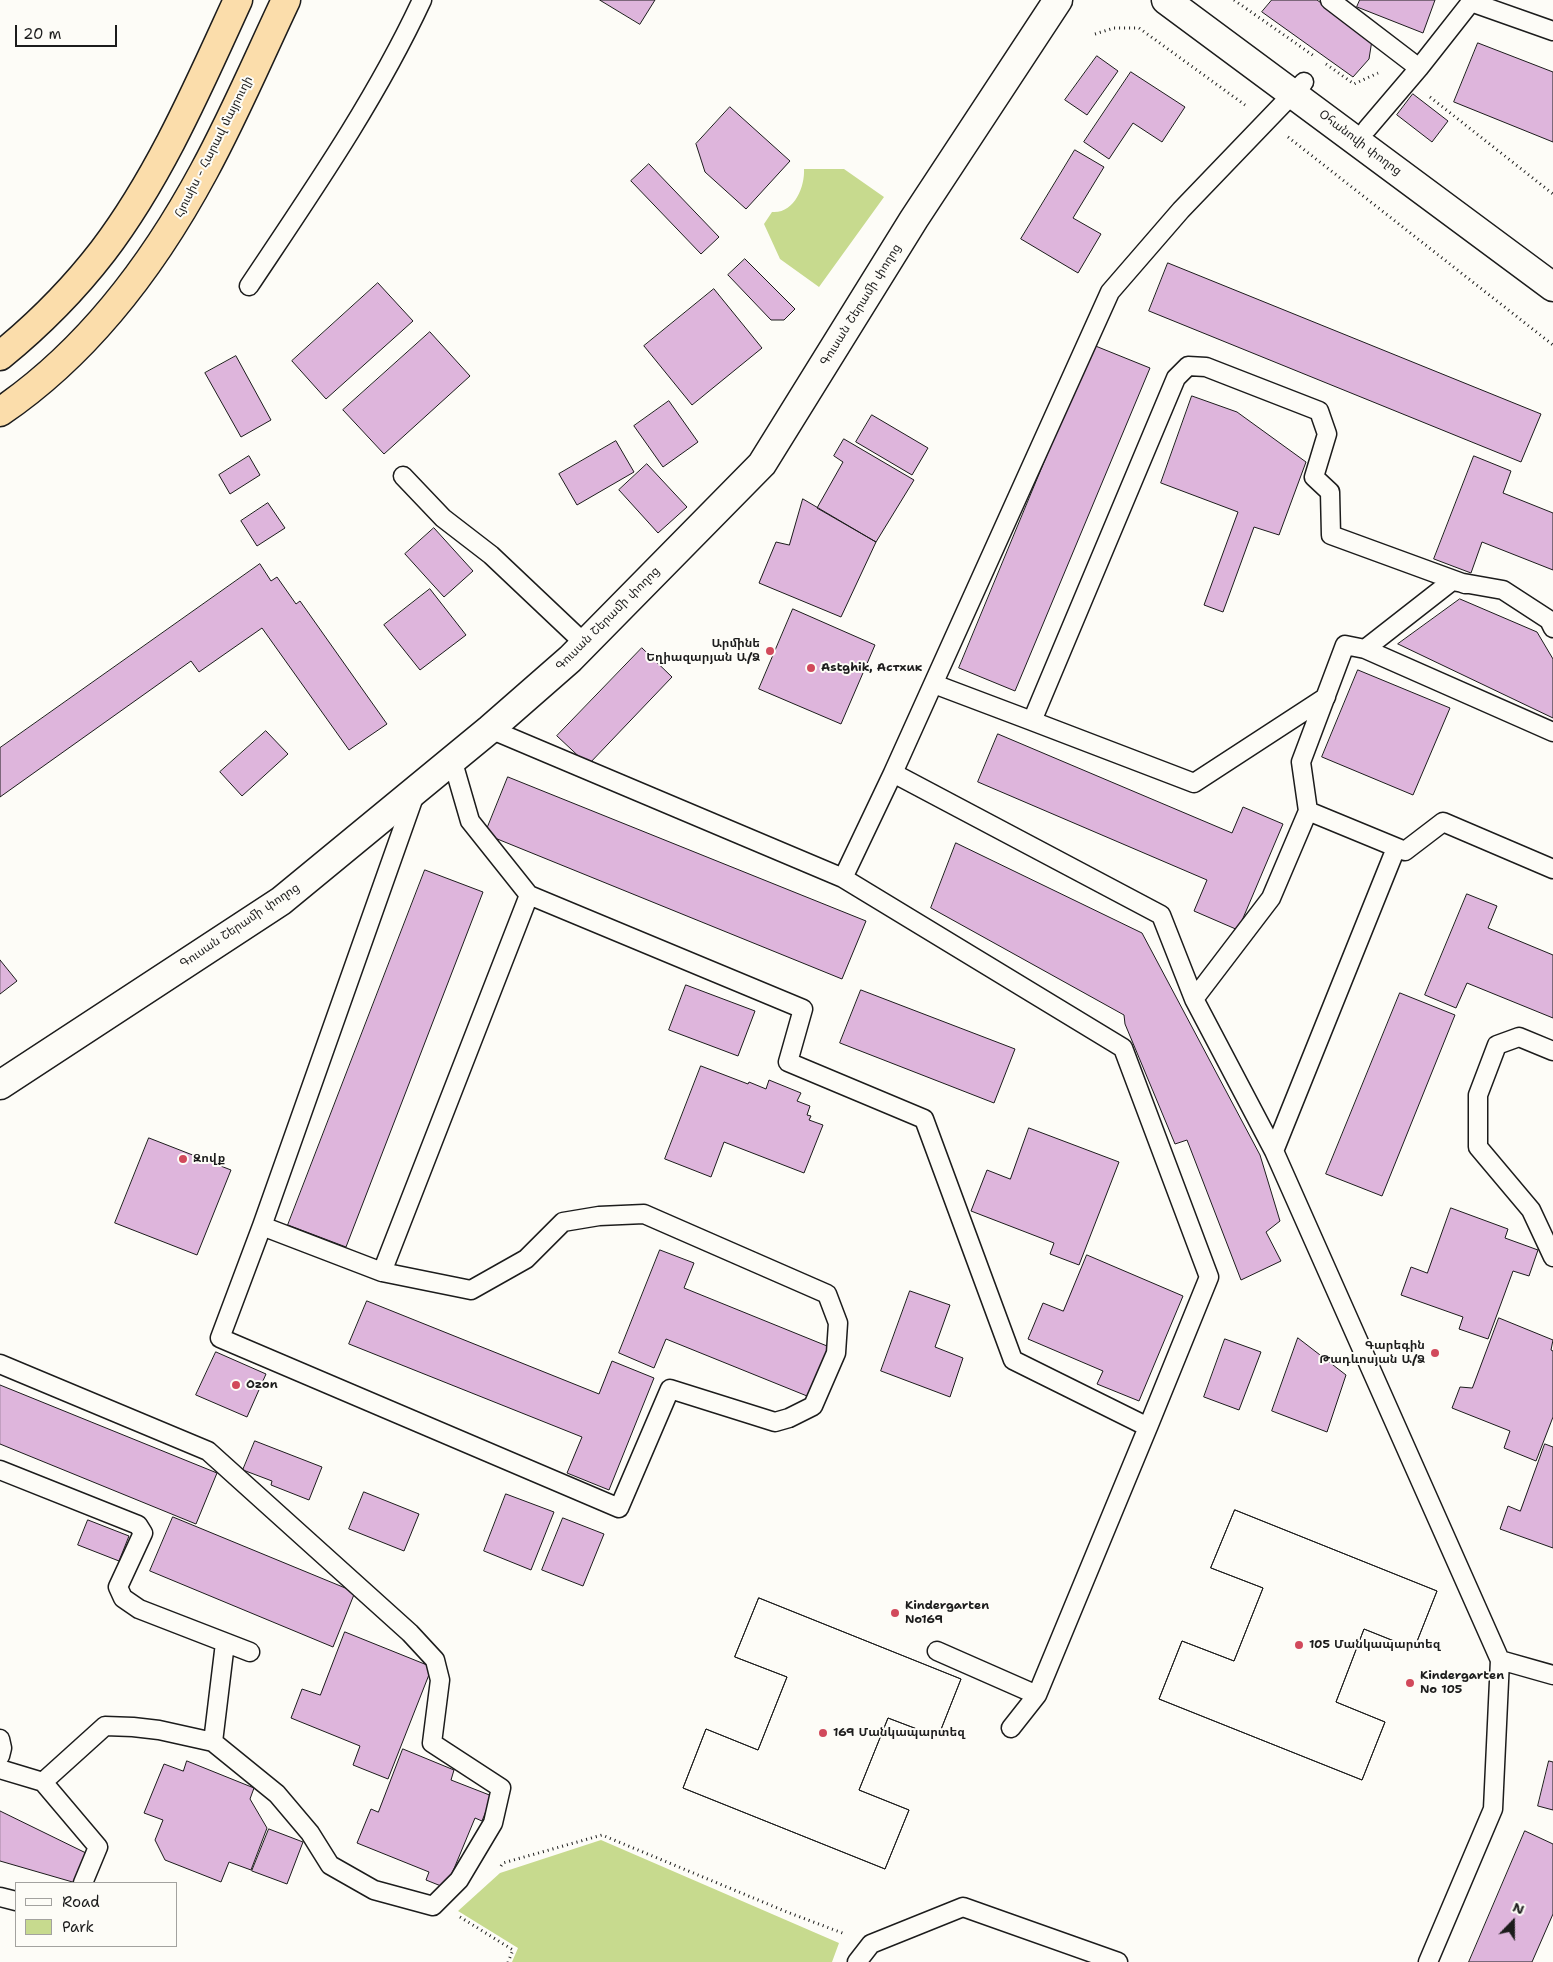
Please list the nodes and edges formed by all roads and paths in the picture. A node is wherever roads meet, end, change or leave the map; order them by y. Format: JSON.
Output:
{"nodes":[{"id":1,"x":238,"y":0,"type":"edge"},
{"id":2,"x":286,"y":0,"type":"edge"},
{"id":3,"x":422,"y":0,"type":"edge"},
{"id":4,"x":1058,"y":0,"type":"edge"},
{"id":5,"x":1166,"y":0,"type":"edge"},
{"id":6,"x":1193,"y":0,"type":"edge"},
{"id":7,"x":1330,"y":0,"type":"edge"},
{"id":8,"x":1472,"y":1,"type":"edge"},
{"id":9,"x":1553,"y":31,"type":"edge"},
{"id":10,"x":1095,"y":34,"type":"dead end"},
{"id":11,"x":1419,"y":68,"type":"junction"},
{"id":12,"x":1299,"y":88,"type":"junction"},
{"id":13,"x":1267,"y":120,"type":"junction"},
{"id":14,"x":1367,"y":128,"type":"junction"},
{"id":15,"x":1553,"y":265,"type":"edge"},
{"id":16,"x":249,"y":286,"type":"dead end"},
{"id":17,"x":1553,"y":287,"type":"edge"},
{"id":18,"x":1553,"y":345,"type":"edge"},
{"id":19,"x":0,"y":356,"type":"edge"},
{"id":20,"x":0,"y":412,"type":"edge"},
{"id":21,"x":403,"y":476,"type":"dead end"},
{"id":22,"x":1465,"y":584,"type":"junction"},
{"id":23,"x":1553,"y":628,"type":"edge"},
{"id":24,"x":584,"y":643,"type":"junction"},
{"id":25,"x":1365,"y":649,"type":"junction"},
{"id":26,"x":934,"y":684,"type":"junction"},
{"id":27,"x":1326,"y":697,"type":"junction"},
{"id":28,"x":1032,"y":721,"type":"junction"},
{"id":29,"x":490,"y":729,"type":"junction"},
{"id":30,"x":1553,"y":732,"type":"edge"},
{"id":31,"x":452,"y":759,"type":"junction"},
{"id":32,"x":893,"y":773,"type":"junction"},
{"id":33,"x":416,"y":789,"type":"junction"},
{"id":34,"x":1308,"y":811,"type":"junction"},
{"id":35,"x":1396,"y":848,"type":"junction"},
{"id":36,"x":1553,"y":869,"type":"edge"},
{"id":37,"x":843,"y":878,"type":"junction"},
{"id":38,"x":530,"y":895,"type":"junction"},
{"id":39,"x":1194,"y":999,"type":"junction"},
{"id":40,"x":1553,"y":1051,"type":"edge"},
{"id":41,"x":0,"y":1085,"type":"edge"},
{"id":42,"x":1274,"y":1152,"type":"junction"},
{"id":43,"x":262,"y":1226,"type":"junction"},
{"id":44,"x":1553,"y":1257,"type":"edge"},
{"id":45,"x":382,"y":1272,"type":"junction"},
{"id":46,"x":0,"y":1364,"type":"edge"},
{"id":47,"x":1148,"y":1427,"type":"junction"},
{"id":48,"x":0,"y":1470,"type":"edge"},
{"id":49,"x":225,"y":1642,"type":"junction"},
{"id":50,"x":937,"y":1651,"type":"dead end"},
{"id":51,"x":250,"y":1652,"type":"dead end"},
{"id":52,"x":1500,"y":1660,"type":"junction"},
{"id":53,"x":1553,"y":1675,"type":"edge"},
{"id":54,"x":1037,"y":1695,"type":"junction"},
{"id":55,"x":1011,"y":1728,"type":"dead end"},
{"id":56,"x":0,"y":1738,"type":"edge"},
{"id":57,"x":213,"y":1742,"type":"junction"},
{"id":58,"x":0,"y":1756,"type":"edge"},
{"id":59,"x":0,"y":1769,"type":"edge"},
{"id":60,"x":43,"y":1782,"type":"junction"},
{"id":61,"x":503,"y":1863,"type":"dead end"},
{"id":62,"x":83,"y":1882,"type":"edge"},
{"id":63,"x":0,"y":1897,"type":"edge"},
{"id":64,"x":15,"y":1901,"type":"edge"},
{"id":65,"x":459,"y":1916,"type":"dead end"},
{"id":66,"x":871,"y":1944,"type":"junction"},
{"id":67,"x":508,"y":1962,"type":"edge"},
{"id":68,"x":858,"y":1962,"type":"edge"},
{"id":69,"x":1118,"y":1962,"type":"edge"},
{"id":70,"x":1428,"y":1962,"type":"edge"}],
"edges":[{"from":1,"to":19,"type":"highway"},
{"from":2,"to":20,"type":"highway","name":"Հյուսիս - Հարավ մայրուղի"},
{"from":3,"to":16,"type":"lane"},
{"from":4,"to":24,"type":"main road","name":"Գուսան Շերամի փողոց"},
{"from":5,"to":12,"type":"main road","name":"Օհանովի փողոց"},
{"from":6,"to":12,"type":"main road","name":"Օհանովի փողոց"},
{"from":7,"to":11,"type":"lane"},
{"from":8,"to":9,"type":"lane"},
{"from":8,"to":11,"type":"lane"},
{"from":10,"to":13,"type":"path"},
{"from":11,"to":14,"type":"lane"},
{"from":12,"to":13,"type":"lane"},
{"from":12,"to":14,"type":"main road","name":"Օհանովի փողոց"},
{"from":12,"to":17,"type":"main road","name":"Օհանովի փողոց"},
{"from":13,"to":18,"type":"path"},
{"from":13,"to":26,"type":"lane"},
{"from":14,"to":15,"type":"main road","name":"Օհանովի փողոց"},
{"from":21,"to":24,"type":"lane"},
{"from":22,"to":23,"type":"lane"},
{"from":22,"to":25,"type":"lane"},
{"from":22,"to":28,"type":"lane"},
{"from":24,"to":29,"type":"main road","name":"Գուսան Շերամի փողոց"},
{"from":25,"to":27,"type":"lane"},
{"from":25,"to":30,"type":"lane"},
{"from":26,"to":28,"type":"lane"},
{"from":26,"to":32,"type":"lane"},
{"from":27,"to":28,"type":"lane"},
{"from":27,"to":34,"type":"lane"},
{"from":29,"to":31,"type":"main road","name":"Գուսան Շերամի փողոց"},
{"from":29,"to":37,"type":"lane"},
{"from":31,"to":33,"type":"main road","name":"Գուսան Շերամի փողոց"},
{"from":31,"to":38,"type":"lane"},
{"from":32,"to":37,"type":"lane"},
{"from":32,"to":39,"type":"lane"},
{"from":33,"to":41,"type":"main road","name":"Գուսան Շերամի փողոց"},
{"from":33,"to":43,"type":"lane"},
{"from":34,"to":35,"type":"lane"},
{"from":34,"to":39,"type":"lane"},
{"from":35,"to":36,"type":"lane"},
{"from":35,"to":42,"type":"lane"},
{"from":37,"to":47,"type":"lane"},
{"from":38,"to":45,"type":"lane"},
{"from":38,"to":47,"type":"lane"},
{"from":39,"to":42,"type":"lane"},
{"from":40,"to":44,"type":"lane"},
{"from":42,"to":52,"type":"lane"},
{"from":43,"to":45,"type":"lane"},
{"from":43,"to":45,"type":"lane"},
{"from":46,"to":57,"type":"lane"},
{"from":47,"to":54,"type":"lane"},
{"from":48,"to":49,"type":"lane"},
{"from":49,"to":51,"type":"lane"},
{"from":49,"to":57,"type":"lane"},
{"from":50,"to":54,"type":"lane"},
{"from":52,"to":53,"type":"lane"},
{"from":52,"to":70,"type":"lane"},
{"from":54,"to":55,"type":"lane"},
{"from":56,"to":58,"type":"lane"},
{"from":57,"to":60,"type":"lane"},
{"from":59,"to":60,"type":"lane"},
{"from":60,"to":62,"type":"lane"},
{"from":61,"to":66,"type":"path"},
{"from":63,"to":64,"type":"lane"},
{"from":65,"to":67,"type":"path"},
{"from":66,"to":68,"type":"lane"},
{"from":66,"to":69,"type":"lane"}]}
